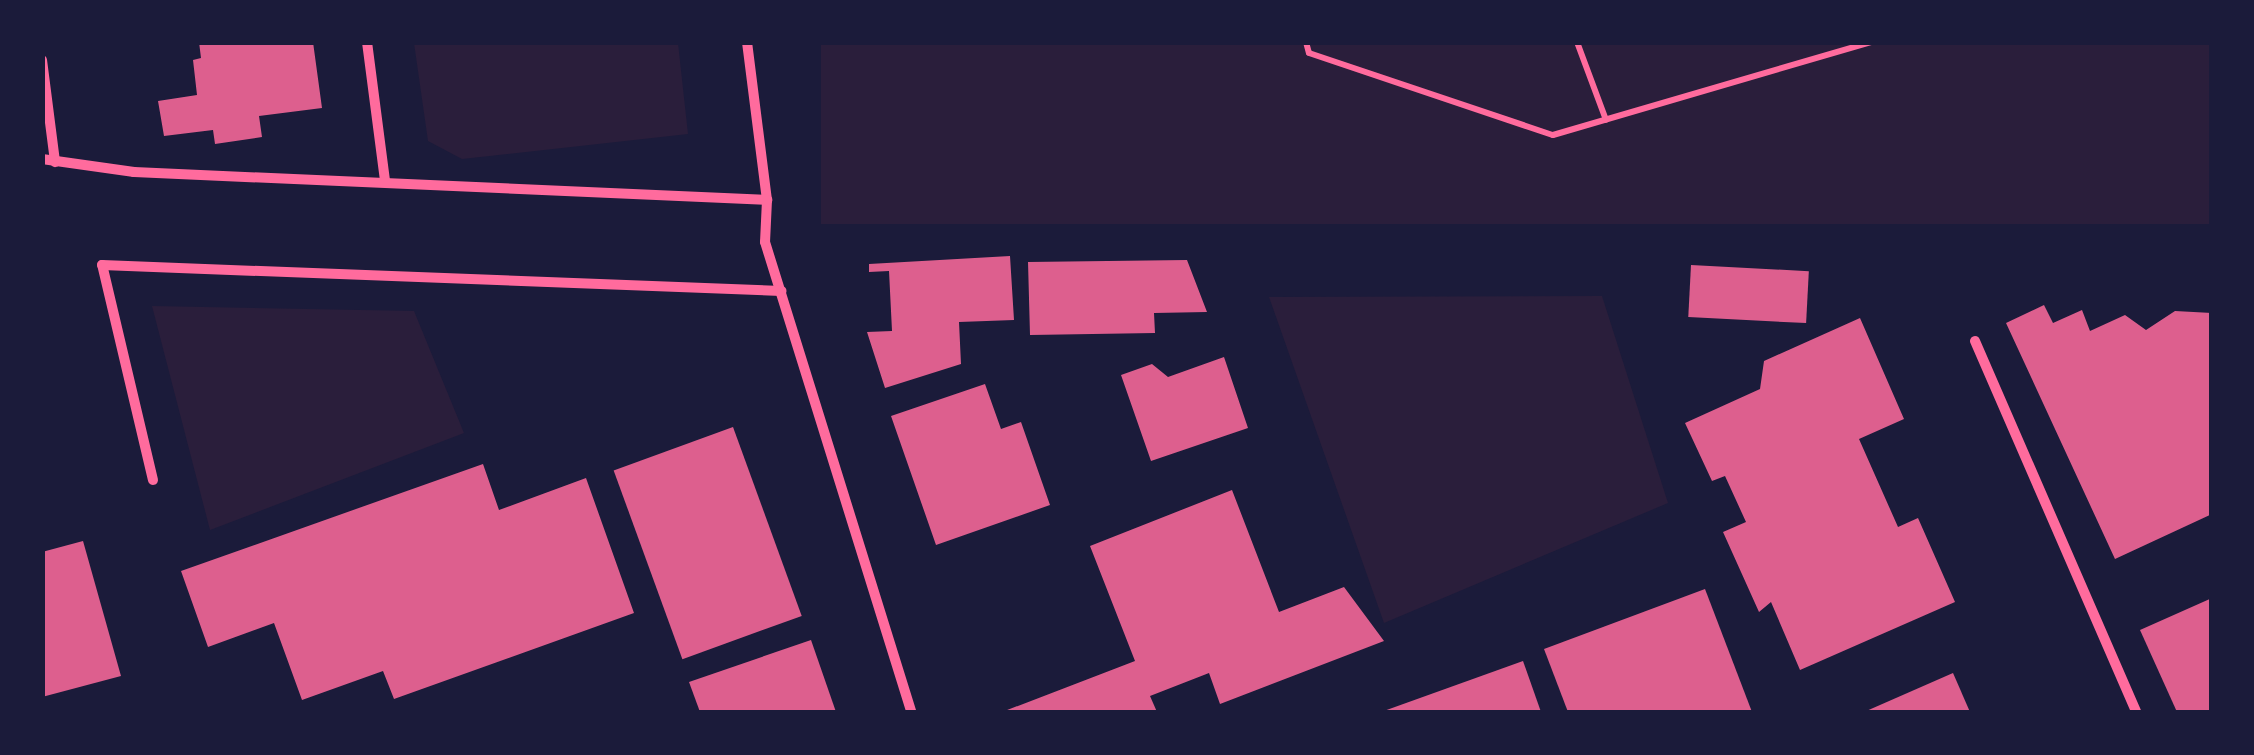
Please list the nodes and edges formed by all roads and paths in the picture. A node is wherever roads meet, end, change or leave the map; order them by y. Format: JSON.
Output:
{"nodes":[{"id":1,"x":367,"y":42,"type":"edge"},
{"id":2,"x":747,"y":42,"type":"edge"},
{"id":3,"x":1306,"y":42,"type":"edge"},
{"id":4,"x":1576,"y":42,"type":"edge"},
{"id":5,"x":1872,"y":42,"type":"edge"},
{"id":6,"x":42,"y":60,"type":"edge"},
{"id":7,"x":1606,"y":120,"type":"junction"},
{"id":8,"x":42,"y":159,"type":"edge"},
{"id":9,"x":55,"y":162,"type":"junction"},
{"id":10,"x":385,"y":181,"type":"junction"},
{"id":11,"x":767,"y":200,"type":"junction"},
{"id":12,"x":782,"y":291,"type":"junction"},
{"id":13,"x":1976,"y":341,"type":"dead end"},
{"id":14,"x":153,"y":480,"type":"dead end"},
{"id":15,"x":912,"y":712,"type":"edge"},
{"id":16,"x":2136,"y":712,"type":"edge"}],
"edges":[{"from":1,"to":10,"type":"street"},
{"from":2,"to":11,"type":"street"},
{"from":3,"to":7,"type":"path"},
{"from":4,"to":7,"type":"path"},
{"from":5,"to":7,"type":"path"},
{"from":6,"to":9,"type":"street"},
{"from":8,"to":9,"type":"street"},
{"from":9,"to":10,"type":"street"},
{"from":10,"to":11,"type":"street"},
{"from":11,"to":12,"type":"street"},
{"from":12,"to":14,"type":"street"},
{"from":12,"to":15,"type":"street"},
{"from":13,"to":16,"type":"street"}]}
